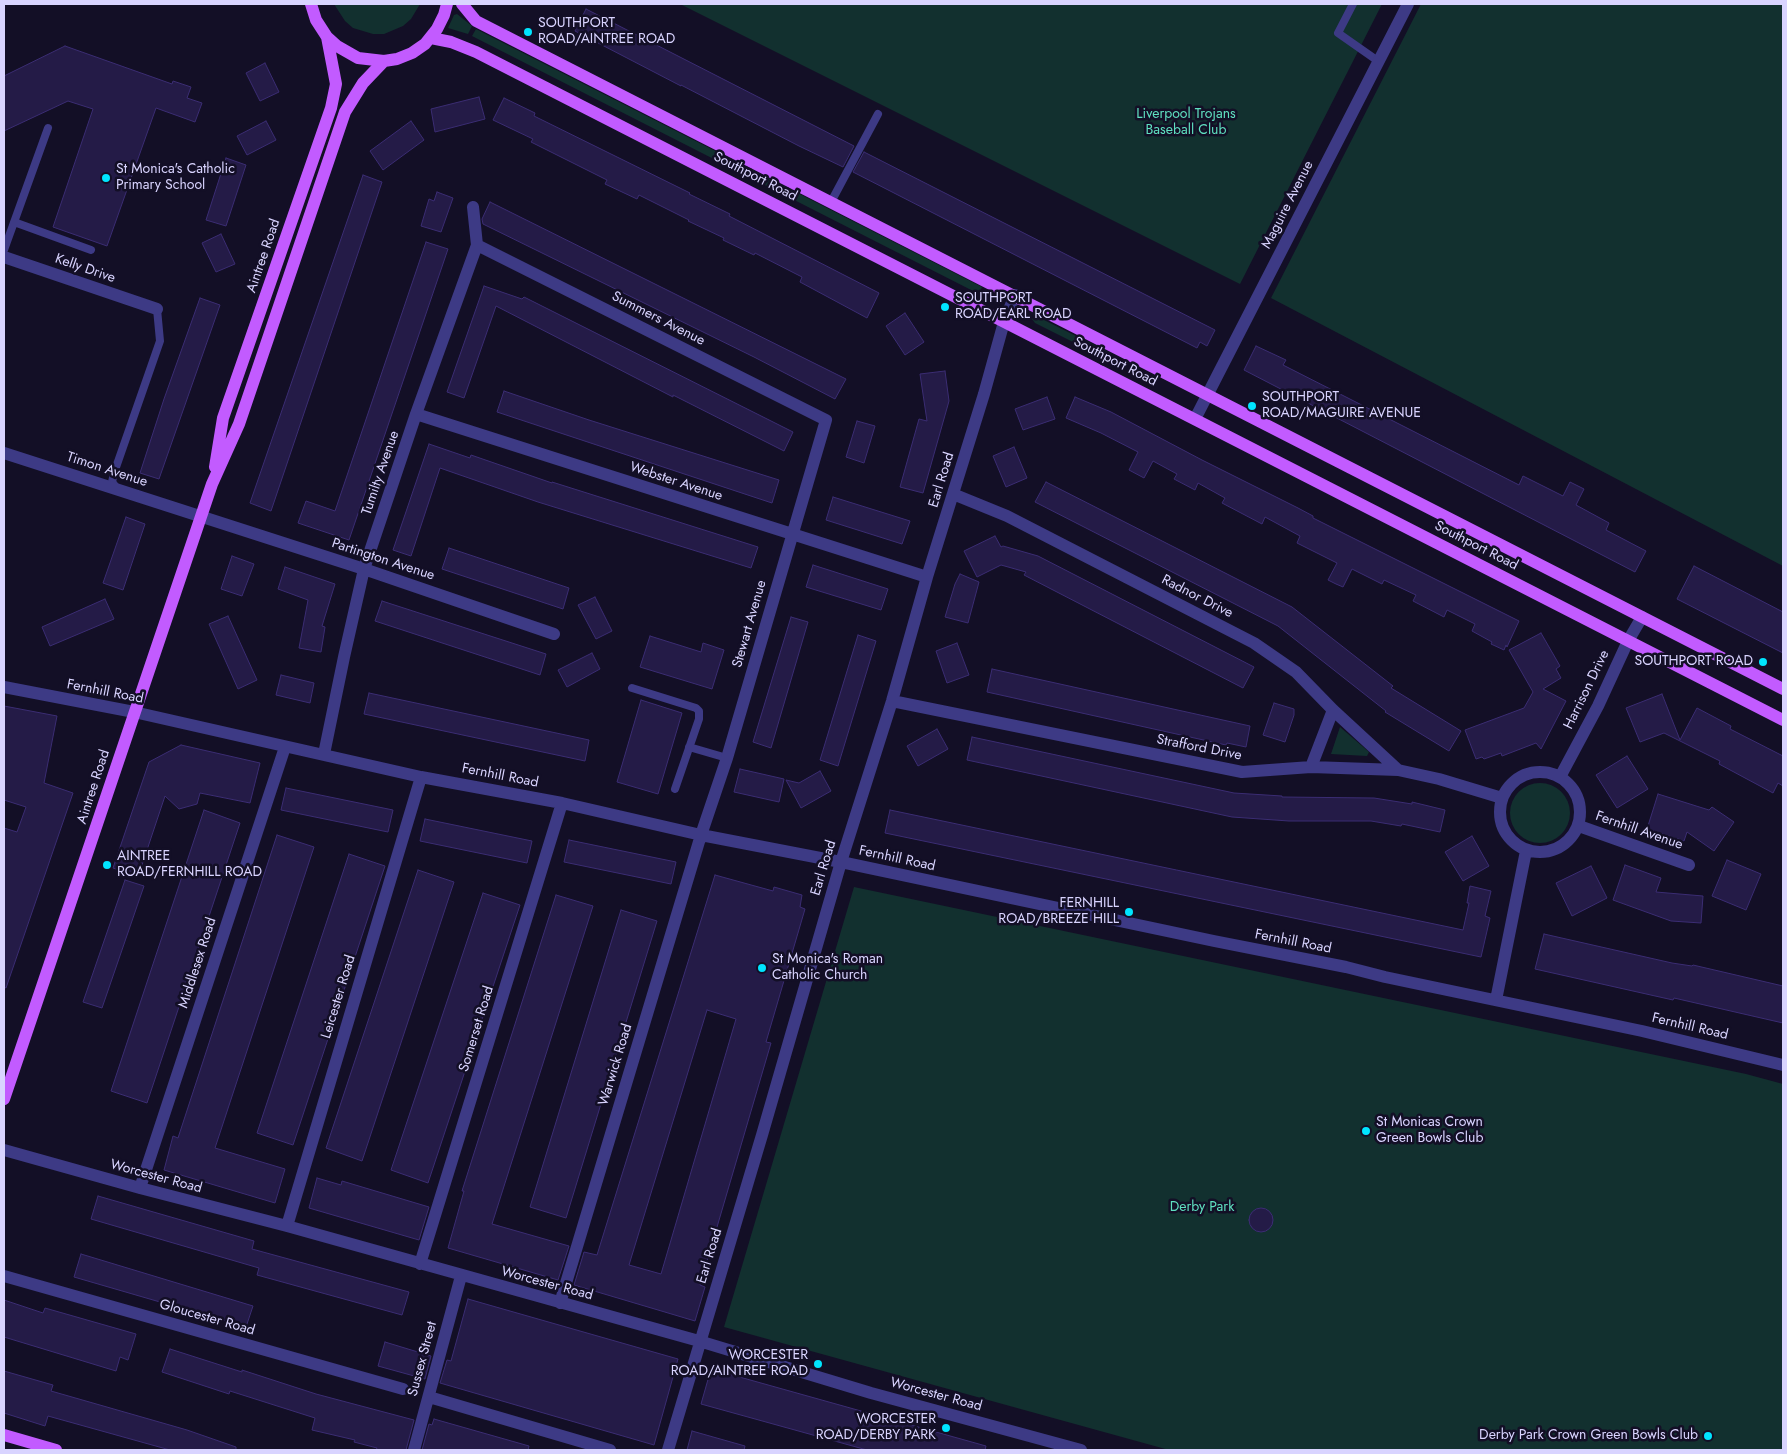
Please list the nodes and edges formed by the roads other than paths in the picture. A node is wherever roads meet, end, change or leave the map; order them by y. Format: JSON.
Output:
{"nodes":[{"id":1,"x":311,"y":4,"type":"edge"},
{"id":2,"x":447,"y":4,"type":"edge"},
{"id":3,"x":462,"y":4,"type":"edge"},
{"id":4,"x":1353,"y":4,"type":"edge"},
{"id":5,"x":1408,"y":4,"type":"edge"},
{"id":6,"x":327,"y":37,"type":"junction"},
{"id":7,"x":431,"y":38,"type":"junction"},
{"id":8,"x":384,"y":61,"type":"junction"},
{"id":9,"x":1378,"y":61,"type":"junction"},
{"id":10,"x":878,"y":114,"type":"dead end"},
{"id":11,"x":48,"y":128,"type":"dead end"},
{"id":12,"x":832,"y":202,"type":"junction"},
{"id":13,"x":473,"y":206,"type":"dead end"},
{"id":14,"x":14,"y":222,"type":"junction"},
{"id":15,"x":477,"y":245,"type":"junction"},
{"id":16,"x":4,"y":250,"type":"edge"},
{"id":17,"x":91,"y":250,"type":"dead end"},
{"id":18,"x":4,"y":257,"type":"edge"},
{"id":19,"x":1015,"y":296,"type":"junction"},
{"id":20,"x":157,"y":309,"type":"joint"},
{"id":21,"x":1004,"y":322,"type":"junction"},
{"id":22,"x":1208,"y":395,"type":"junction"},
{"id":23,"x":416,"y":414,"type":"junction"},
{"id":24,"x":1195,"y":419,"type":"junction"},
{"id":25,"x":826,"y":420,"type":"joint"},
{"id":26,"x":4,"y":453,"type":"edge"},
{"id":27,"x":212,"y":484,"type":"junction"},
{"id":28,"x":118,"y":490,"type":"junction"},
{"id":29,"x":953,"y":494,"type":"junction"},
{"id":30,"x":201,"y":516,"type":"junction"},
{"id":31,"x":792,"y":534,"type":"junction"},
{"id":32,"x":364,"y":569,"type":"junction"},
{"id":33,"x":927,"y":577,"type":"junction"},
{"id":34,"x":1642,"y":616,"type":"junction"},
{"id":35,"x":554,"y":634,"type":"dead end"},
{"id":36,"x":1628,"y":641,"type":"junction"},
{"id":37,"x":4,"y":687,"type":"edge"},
{"id":38,"x":632,"y":688,"type":"dead end"},
{"id":39,"x":1783,"y":689,"type":"edge"},
{"id":40,"x":892,"y":701,"type":"junction"},
{"id":41,"x":1333,"y":710,"type":"junction"},
{"id":42,"x":134,"y":712,"type":"junction"},
{"id":43,"x":1783,"y":720,"type":"edge"},
{"id":44,"x":285,"y":747,"type":"junction"},
{"id":45,"x":689,"y":747,"type":"junction"},
{"id":46,"x":324,"y":754,"type":"junction"},
{"id":47,"x":727,"y":758,"type":"junction"},
{"id":48,"x":1310,"y":767,"type":"junction"},
{"id":49,"x":1398,"y":770,"type":"junction"},
{"id":50,"x":421,"y":777,"type":"junction"},
{"id":51,"x":1560,"y":777,"type":"junction"},
{"id":52,"x":676,"y":789,"type":"dead end"},
{"id":53,"x":1502,"y":798,"type":"junction"},
{"id":54,"x":562,"y":803,"type":"junction"},
{"id":55,"x":1579,"y":826,"type":"junction"},
{"id":56,"x":701,"y":835,"type":"junction"},
{"id":57,"x":1526,"y":851,"type":"junction"},
{"id":58,"x":841,"y":862,"type":"junction"},
{"id":59,"x":1689,"y":865,"type":"dead end"},
{"id":60,"x":1496,"y":1000,"type":"junction"},
{"id":61,"x":1783,"y":1065,"type":"edge"},
{"id":62,"x":4,"y":1099,"type":"edge"},
{"id":63,"x":4,"y":1150,"type":"edge"},
{"id":64,"x":140,"y":1188,"type":"junction"},
{"id":65,"x":287,"y":1226,"type":"junction"},
{"id":66,"x":420,"y":1264,"type":"junction"},
{"id":67,"x":4,"y":1276,"type":"edge"},
{"id":68,"x":461,"y":1276,"type":"junction"},
{"id":69,"x":560,"y":1303,"type":"junction"},
{"id":70,"x":699,"y":1341,"type":"junction"},
{"id":71,"x":403,"y":1389,"type":"dead end"},
{"id":72,"x":429,"y":1397,"type":"junction"},
{"id":73,"x":4,"y":1435,"type":"edge"},
{"id":74,"x":33,"y":1447,"type":"edge"},
{"id":75,"x":56,"y":1450,"type":"edge"},
{"id":76,"x":414,"y":1450,"type":"edge"},
{"id":77,"x":610,"y":1450,"type":"edge"},
{"id":78,"x":668,"y":1450,"type":"edge"},
{"id":79,"x":1081,"y":1450,"type":"edge"}],
"edges":[{"from":1,"to":6,"type":"main road"},
{"from":2,"to":7,"type":"main road"},
{"from":3,"to":12,"type":"main road","name":"Southport Road"},
{"from":4,"to":9,"type":"lane"},
{"from":5,"to":9,"type":"street","name":"Maguire Avenue"},
{"from":6,"to":8,"type":"main road"},
{"from":6,"to":27,"type":"main road","name":"Aintree Road"},
{"from":7,"to":8,"type":"main road"},
{"from":7,"to":21,"type":"main road","name":"Southport Road"},
{"from":8,"to":27,"type":"main road","name":"Aintree Road"},
{"from":9,"to":22,"type":"street","name":"Maguire Avenue"},
{"from":10,"to":12,"type":"lane"},
{"from":11,"to":14,"type":"lane"},
{"from":12,"to":19,"type":"main road","name":"Southport Road"},
{"from":13,"to":15,"type":"street","name":"Tumilty Avenue"},
{"from":14,"to":16,"type":"lane"},
{"from":14,"to":17,"type":"lane"},
{"from":15,"to":23,"type":"street","name":"Tumilty Avenue"},
{"from":15,"to":25,"type":"street","name":"Summers Avenue"},
{"from":18,"to":20,"type":"street","name":"Kelly Drive"},
{"from":19,"to":21,"type":"street","name":"Earl Road"},
{"from":19,"to":22,"type":"main road","name":"Southport Road"},
{"from":20,"to":28,"type":"lane"},
{"from":21,"to":24,"type":"main road","name":"Southport Road"},
{"from":21,"to":29,"type":"street","name":"Earl Road"},
{"from":22,"to":24,"type":"street","name":"Maguire Avenue"},
{"from":22,"to":34,"type":"main road","name":"Southport Road"},
{"from":23,"to":31,"type":"street","name":"Webster Avenue"},
{"from":23,"to":32,"type":"street","name":"Tumilty Avenue"},
{"from":24,"to":36,"type":"main road","name":"Southport Road"},
{"from":25,"to":31,"type":"street","name":"Stewart Avenue"},
{"from":26,"to":28,"type":"street","name":"Timon Avenue"},
{"from":27,"to":30,"type":"main road","name":"Aintree Road"},
{"from":28,"to":30,"type":"street","name":"Timon Avenue"},
{"from":29,"to":33,"type":"street","name":"Earl Road"},
{"from":29,"to":41,"type":"street","name":"Radnor Drive"},
{"from":30,"to":32,"type":"street","name":"Partington Avenue"},
{"from":30,"to":42,"type":"main road","name":"Aintree Road"},
{"from":31,"to":33,"type":"street","name":"Webster Avenue"},
{"from":31,"to":47,"type":"street","name":"Stewart Avenue"},
{"from":32,"to":35,"type":"street","name":"Partington Avenue"},
{"from":32,"to":46,"type":"street","name":"Tumilty Avenue"},
{"from":33,"to":40,"type":"street","name":"Earl Road"},
{"from":34,"to":36,"type":"street","name":"Harrison Drive"},
{"from":34,"to":39,"type":"main road","name":"Southport Road"},
{"from":36,"to":43,"type":"main road","name":"Southport Road"},
{"from":36,"to":51,"type":"street","name":"Harrison Drive"},
{"from":37,"to":42,"type":"street","name":"Fernhill Road"},
{"from":38,"to":45,"type":"lane"},
{"from":40,"to":48,"type":"street","name":"Strafford Drive"},
{"from":40,"to":58,"type":"street","name":"Earl Road"},
{"from":41,"to":48,"type":"street"},
{"from":41,"to":49,"type":"street","name":"Radnor Drive"},
{"from":42,"to":44,"type":"street","name":"Fernhill Road"},
{"from":42,"to":62,"type":"main road","name":"Aintree Road"},
{"from":44,"to":46,"type":"street","name":"Fernhill Road"},
{"from":44,"to":64,"type":"street","name":"Middlesex Road"},
{"from":45,"to":47,"type":"lane"},
{"from":45,"to":52,"type":"lane"},
{"from":46,"to":50,"type":"street","name":"Fernhill Road"},
{"from":47,"to":56,"type":"street","name":"Stewart Avenue"},
{"from":48,"to":49,"type":"street","name":"Strafford Drive"},
{"from":49,"to":53,"type":"street","name":"Strafford Drive"},
{"from":50,"to":54,"type":"street","name":"Fernhill Road"},
{"from":50,"to":65,"type":"street","name":"Leicester Road"},
{"from":51,"to":53,"type":"street"},
{"from":51,"to":55,"type":"street"},
{"from":53,"to":57,"type":"street"},
{"from":54,"to":56,"type":"street","name":"Fernhill Road"},
{"from":54,"to":66,"type":"street","name":"Somerset Road"},
{"from":55,"to":57,"type":"street"},
{"from":55,"to":59,"type":"street","name":"Fernhill Avenue"},
{"from":56,"to":58,"type":"street","name":"Fernhill Road"},
{"from":56,"to":69,"type":"street","name":"Warwick Road"},
{"from":57,"to":60,"type":"street"},
{"from":58,"to":60,"type":"street","name":"Fernhill Road"},
{"from":58,"to":70,"type":"street","name":"Earl Road"},
{"from":60,"to":61,"type":"street","name":"Fernhill Road"},
{"from":63,"to":64,"type":"street","name":"Worcester Road"},
{"from":64,"to":65,"type":"street","name":"Worcester Road"},
{"from":65,"to":66,"type":"street","name":"Worcester Road"},
{"from":66,"to":68,"type":"street","name":"Worcester Road"},
{"from":67,"to":71,"type":"street","name":"Gloucester Road"},
{"from":68,"to":69,"type":"street","name":"Worcester Road"},
{"from":68,"to":72,"type":"street","name":"Sussex Street"},
{"from":69,"to":70,"type":"street","name":"Worcester Road"},
{"from":70,"to":78,"type":"street","name":"Earl Road"},
{"from":70,"to":79,"type":"street","name":"Worcester Road"},
{"from":72,"to":76,"type":"street","name":"Sussex Street"},
{"from":72,"to":77,"type":"street"},
{"from":73,"to":74,"type":"main road"},
{"from":74,"to":75,"type":"main road"}]}
